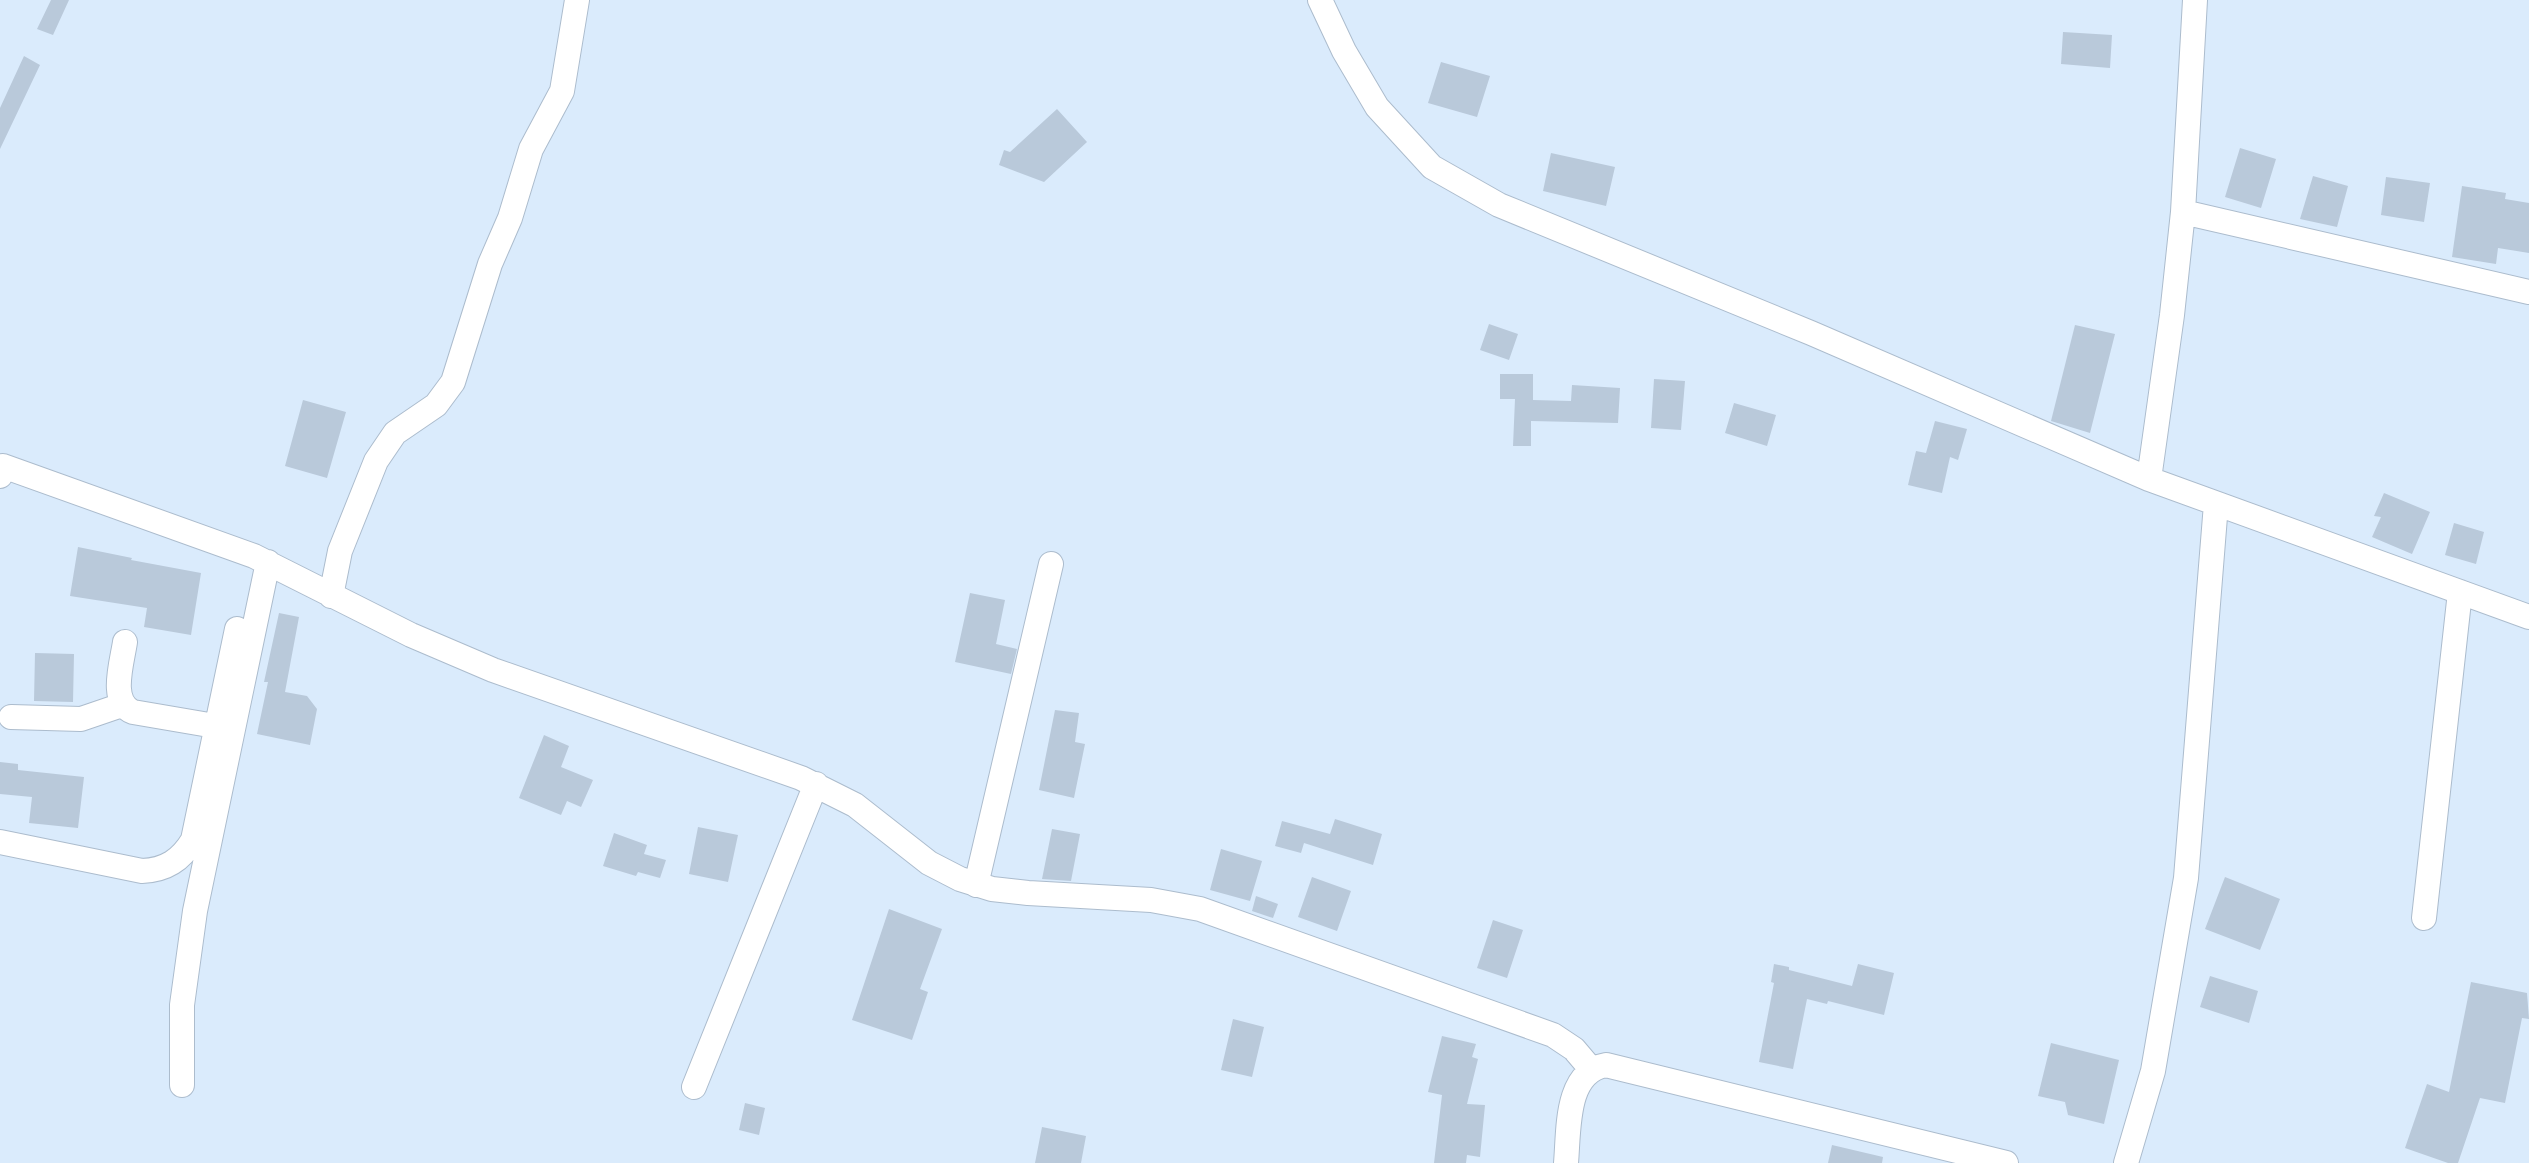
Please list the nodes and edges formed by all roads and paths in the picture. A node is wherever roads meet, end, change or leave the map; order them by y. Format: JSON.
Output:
{"nodes":[{"id":1,"x":577,"y":0,"type":"edge"},
{"id":2,"x":1320,"y":0,"type":"edge"},
{"id":3,"x":2194,"y":0,"type":"edge"},
{"id":4,"x":2183,"y":212,"type":"junction"},
{"id":5,"x":2529,"y":292,"type":"edge"},
{"id":6,"x":1,"y":469,"type":"edge"},
{"id":7,"x":2149,"y":479,"type":"junction"},
{"id":8,"x":2216,"y":504,"type":"junction"},
{"id":9,"x":261,"y":559,"type":"junction"},
{"id":10,"x":1051,"y":564,"type":"dead end"},
{"id":11,"x":2460,"y":592,"type":"junction"},
{"id":12,"x":331,"y":596,"type":"junction"},
{"id":13,"x":2529,"y":616,"type":"edge"},
{"id":14,"x":125,"y":642,"type":"dead end"},
{"id":15,"x":122,"y":705,"type":"junction"},
{"id":16,"x":11,"y":717,"type":"dead end"},
{"id":17,"x":215,"y":726,"type":"junction"},
{"id":18,"x":816,"y":784,"type":"junction"},
{"id":19,"x":0,"y":842,"type":"edge"},
{"id":20,"x":976,"y":885,"type":"junction"},
{"id":21,"x":2424,"y":918,"type":"dead end"},
{"id":22,"x":1591,"y":1070,"type":"junction"},
{"id":23,"x":182,"y":1085,"type":"dead end"},
{"id":24,"x":694,"y":1087,"type":"dead end"},
{"id":25,"x":1977,"y":1160,"type":"edge"},
{"id":26,"x":1566,"y":1163,"type":"edge"},
{"id":27,"x":2006,"y":1163,"type":"edge"},
{"id":28,"x":2126,"y":1163,"type":"edge"}],
"edges":[{"from":1,"to":12,"type":"street"},
{"from":2,"to":7,"type":"street"},
{"from":3,"to":4,"type":"street"},
{"from":4,"to":5,"type":"street"},
{"from":4,"to":7,"type":"street"},
{"from":6,"to":9,"type":"street"},
{"from":7,"to":8,"type":"street"},
{"from":8,"to":11,"type":"street"},
{"from":8,"to":28,"type":"street"},
{"from":9,"to":12,"type":"street"},
{"from":9,"to":17,"type":"street"},
{"from":9,"to":23,"type":"street"},
{"from":10,"to":20,"type":"street"},
{"from":11,"to":13,"type":"street"},
{"from":11,"to":21,"type":"street"},
{"from":12,"to":18,"type":"street"},
{"from":14,"to":15,"type":"street"},
{"from":15,"to":16,"type":"street"},
{"from":15,"to":17,"type":"street"},
{"from":17,"to":19,"type":"street"},
{"from":18,"to":20,"type":"street"},
{"from":18,"to":24,"type":"street"},
{"from":20,"to":22,"type":"street"},
{"from":22,"to":25,"type":"street"},
{"from":22,"to":26,"type":"street"},
{"from":25,"to":27,"type":"street"}]}
